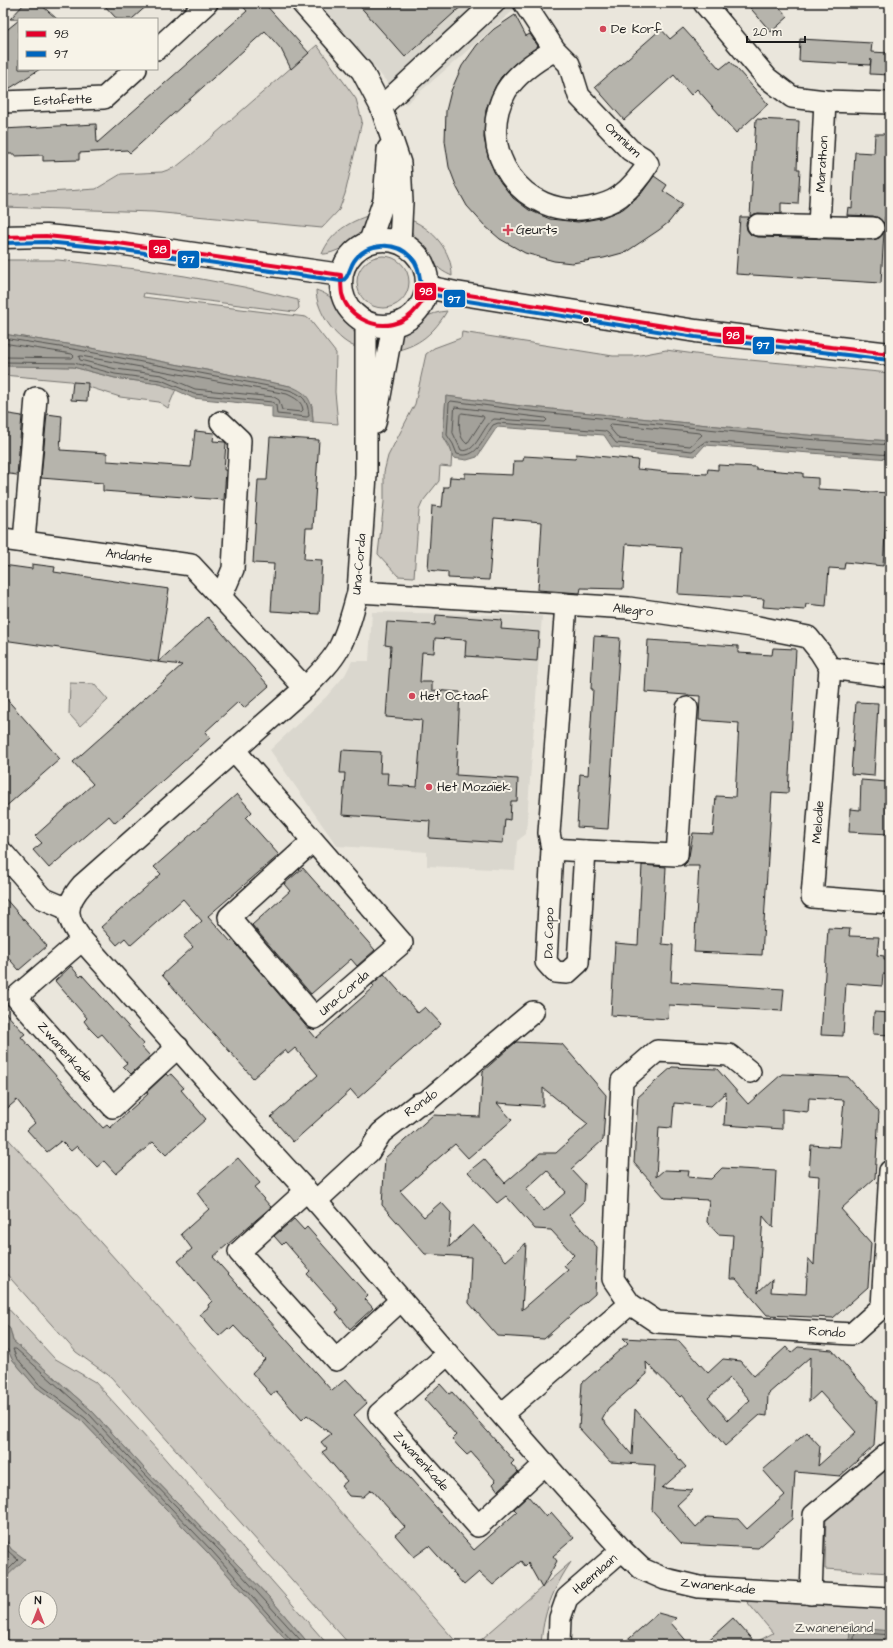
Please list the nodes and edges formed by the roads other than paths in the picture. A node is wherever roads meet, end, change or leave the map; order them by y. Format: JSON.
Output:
{"nodes":[{"id":1,"x":208,"y":3,"type":"edge"},
{"id":2,"x":494,"y":3,"type":"edge"},
{"id":3,"x":524,"y":3,"type":"edge"},
{"id":4,"x":704,"y":3,"type":"edge"},
{"id":5,"x":310,"y":6,"type":"edge"},
{"id":6,"x":158,"y":48,"type":"edge"},
{"id":7,"x":555,"y":50,"type":"junction"},
{"id":8,"x":135,"y":70,"type":"edge"},
{"id":9,"x":825,"y":101,"type":"junction"},
{"id":10,"x":3,"y":102,"type":"edge"},
{"id":11,"x":890,"y":103,"type":"edge"},
{"id":12,"x":381,"y":107,"type":"junction"},
{"id":13,"x":389,"y":132,"type":"junction"},
{"id":14,"x":758,"y":225,"type":"dead end"},
{"id":15,"x":819,"y":227,"type":"junction"},
{"id":16,"x":873,"y":228,"type":"dead end"},
{"id":17,"x":3,"y":237,"type":"edge"},
{"id":18,"x":370,"y":241,"type":"junction"},
{"id":19,"x":400,"y":243,"type":"junction"},
{"id":20,"x":341,"y":275,"type":"junction"},
{"id":21,"x":427,"y":287,"type":"junction"},
{"id":22,"x":366,"y":322,"type":"junction"},
{"id":23,"x":393,"y":325,"type":"junction"},
{"id":24,"x":890,"y":354,"type":"edge"},
{"id":25,"x":36,"y":398,"type":"dead end"},
{"id":26,"x":221,"y":422,"type":"dead end"},
{"id":27,"x":366,"y":475,"type":"junction"},
{"id":28,"x":3,"y":538,"type":"edge"},
{"id":29,"x":24,"y":541,"type":"junction"},
{"id":30,"x":358,"y":592,"type":"junction"},
{"id":31,"x":221,"y":597,"type":"junction"},
{"id":32,"x":566,"y":604,"type":"junction"},
{"id":33,"x":830,"y":668,"type":"junction"},
{"id":34,"x":890,"y":676,"type":"edge"},
{"id":35,"x":305,"y":688,"type":"junction"},
{"id":36,"x":687,"y":708,"type":"dead end"},
{"id":37,"x":235,"y":751,"type":"junction"},
{"id":38,"x":312,"y":842,"type":"junction"},
{"id":39,"x":552,"y":849,"type":"junction"},
{"id":40,"x":586,"y":851,"type":"junction"},
{"id":41,"x":3,"y":853,"type":"edge"},
{"id":42,"x":890,"y":903,"type":"edge"},
{"id":43,"x":68,"y":909,"type":"junction"},
{"id":44,"x":82,"y":940,"type":"junction"},
{"id":45,"x":533,"y":1012,"type":"dead end"},
{"id":46,"x":178,"y":1047,"type":"junction"},
{"id":47,"x":750,"y":1072,"type":"dead end"},
{"id":48,"x":890,"y":1171,"type":"edge"},
{"id":49,"x":311,"y":1196,"type":"junction"},
{"id":50,"x":401,"y":1300,"type":"junction"},
{"id":51,"x":630,"y":1304,"type":"junction"},
{"id":52,"x":448,"y":1354,"type":"junction"},
{"id":53,"x":502,"y":1414,"type":"junction"},
{"id":54,"x":890,"y":1452,"type":"edge"},
{"id":55,"x":545,"y":1464,"type":"junction"},
{"id":56,"x":622,"y":1550,"type":"junction"},
{"id":57,"x":811,"y":1594,"type":"junction"},
{"id":58,"x":890,"y":1598,"type":"edge"},
{"id":59,"x":559,"y":1645,"type":"edge"}],
"edges":[{"from":1,"to":6,"type":"street"},
{"from":2,"to":12,"type":"street"},
{"from":3,"to":7,"type":"street","name":"Omnium"},
{"from":4,"to":9,"type":"street"},
{"from":5,"to":12,"type":"street"},
{"from":7,"to":7,"type":"street","name":"Omnium"},
{"from":8,"to":10,"type":"street","name":"Estafette"},
{"from":9,"to":11,"type":"street"},
{"from":9,"to":15,"type":"street","name":"Marathon"},
{"from":12,"to":13,"type":"street"},
{"from":13,"to":18,"type":"street"},
{"from":13,"to":19,"type":"street"},
{"from":14,"to":15,"type":"street"},
{"from":15,"to":16,"type":"street"},
{"from":17,"to":20,"type":"street"},
{"from":18,"to":19,"type":"street"},
{"from":18,"to":20,"type":"street"},
{"from":19,"to":21,"type":"street"},
{"from":20,"to":22,"type":"street"},
{"from":21,"to":23,"type":"street"},
{"from":21,"to":24,"type":"street"},
{"from":22,"to":23,"type":"street"},
{"from":22,"to":27,"type":"street","name":"Una-Corda"},
{"from":23,"to":27,"type":"street","name":"Una-Corda"},
{"from":25,"to":29,"type":"street"},
{"from":26,"to":31,"type":"street"},
{"from":27,"to":30,"type":"street","name":"Una-Corda"},
{"from":28,"to":29,"type":"street","name":"Andante"},
{"from":29,"to":31,"type":"street","name":"Andante"},
{"from":30,"to":32,"type":"street","name":"Allegro"},
{"from":30,"to":35,"type":"street","name":"Una-Corda"},
{"from":31,"to":35,"type":"street","name":"Andante"},
{"from":32,"to":33,"type":"street","name":"Allegro"},
{"from":32,"to":39,"type":"street","name":"Da Capo"},
{"from":33,"to":34,"type":"street"},
{"from":33,"to":42,"type":"street","name":"Melodie"},
{"from":35,"to":37,"type":"street","name":"Una-Corda"},
{"from":36,"to":40,"type":"street"},
{"from":37,"to":38,"type":"street","name":"Una-Corda"},
{"from":37,"to":43,"type":"street","name":"Una-Corda"},
{"from":38,"to":38,"type":"street","name":"Una-Corda"},
{"from":39,"to":40,"type":"street"},
{"from":39,"to":40,"type":"street","name":"Da Capo"},
{"from":41,"to":43,"type":"street"},
{"from":43,"to":44,"type":"street","name":"Zwanenkade"},
{"from":44,"to":46,"type":"street","name":"Zwanenkade"},
{"from":44,"to":46,"type":"street","name":"Zwanenkade"},
{"from":45,"to":49,"type":"street","name":"Rondo"},
{"from":46,"to":49,"type":"street","name":"Zwanenkade"},
{"from":47,"to":51,"type":"street","name":"Rondo"},
{"from":48,"to":51,"type":"street","name":"Rondo"},
{"from":49,"to":50,"type":"street","name":"Zwanenkade"},
{"from":49,"to":50,"type":"street"},
{"from":50,"to":52,"type":"street","name":"Zwanenkade"},
{"from":51,"to":53,"type":"street"},
{"from":52,"to":53,"type":"street","name":"Zwanenkade"},
{"from":52,"to":55,"type":"street","name":"Zwanenkade"},
{"from":53,"to":55,"type":"street","name":"Zwanenkade"},
{"from":54,"to":57,"type":"street"},
{"from":55,"to":56,"type":"street","name":"Zwanenkade"},
{"from":56,"to":57,"type":"street","name":"Zwanenkade"},
{"from":56,"to":59,"type":"street","name":"Heemlaan"},
{"from":57,"to":58,"type":"street","name":"Zwanenkade"}]}
